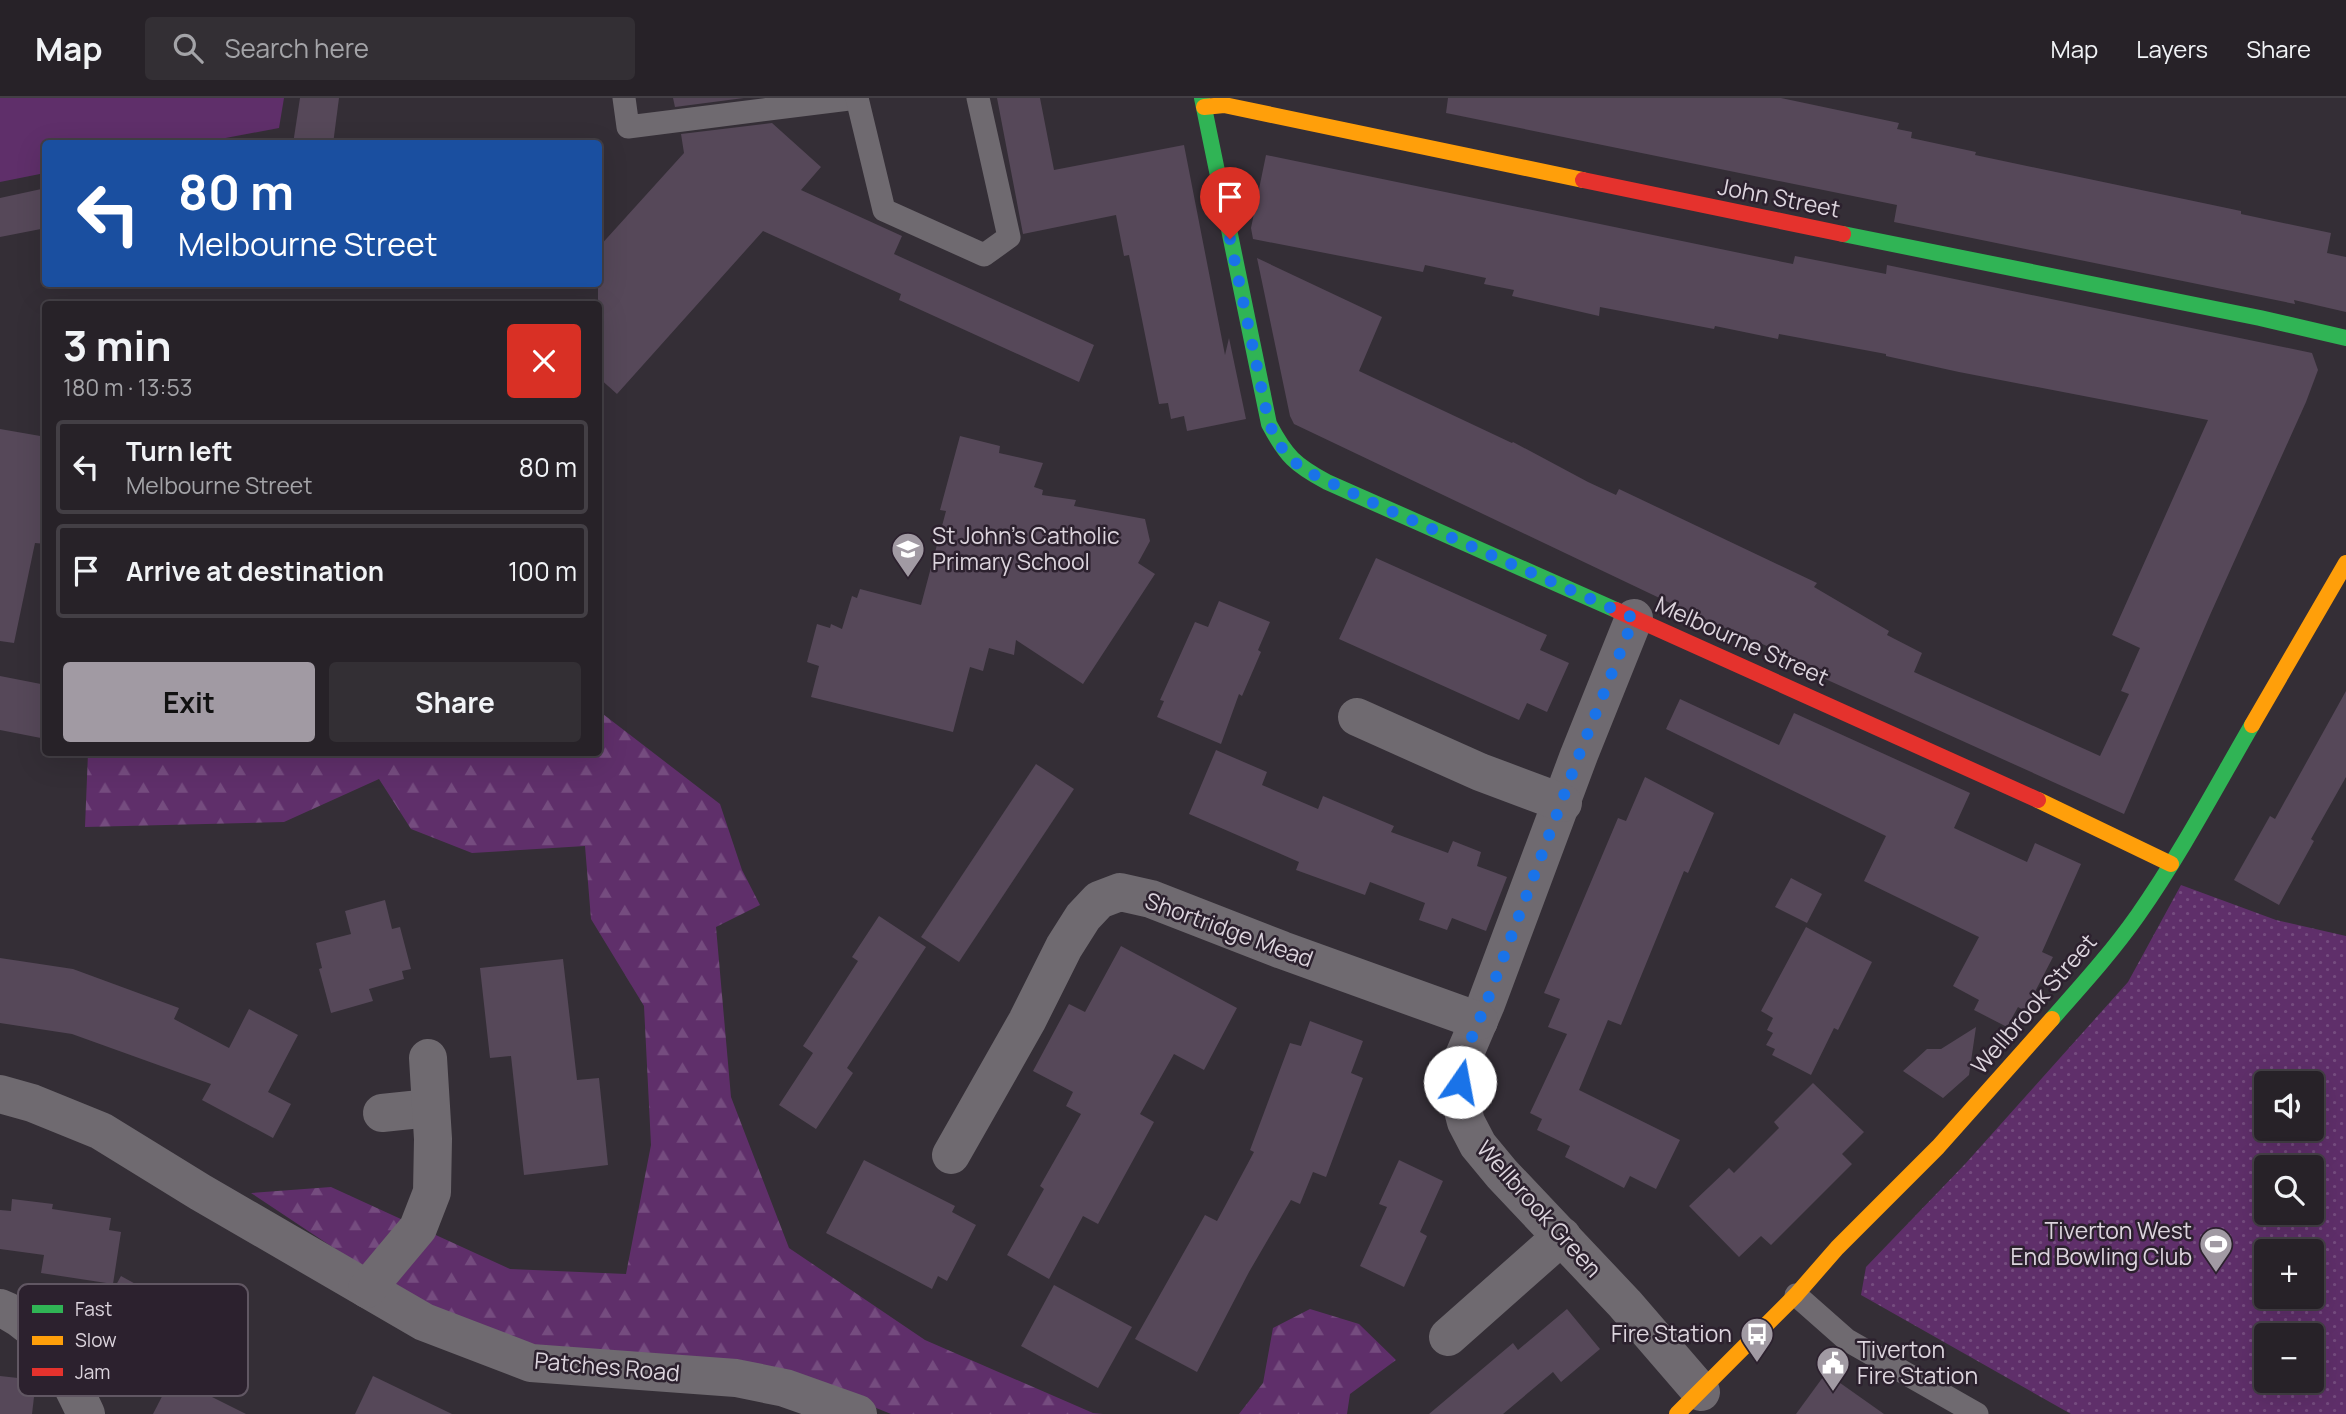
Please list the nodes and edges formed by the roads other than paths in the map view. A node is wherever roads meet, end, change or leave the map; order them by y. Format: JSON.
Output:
{"nodes":[{"id":1,"x":624,"y":98,"type":"edge"},
{"id":2,"x":978,"y":98,"type":"edge"},
{"id":3,"x":1203,"y":103,"type":"edge"},
{"id":4,"x":2346,"y":338,"type":"edge"},
{"id":5,"x":2346,"y":563,"type":"edge"},
{"id":6,"x":1634,"y":618,"type":"junction"},
{"id":7,"x":1357,"y":717,"type":"dead end"},
{"id":8,"x":1563,"y":803,"type":"junction"},
{"id":9,"x":2171,"y":864,"type":"junction"},
{"id":10,"x":1479,"y":1021,"type":"junction"},
{"id":11,"x":428,"y":1058,"type":"dead end"},
{"id":12,"x":0,"y":1094,"type":"edge"},
{"id":13,"x":430,"y":1108,"type":"junction"},
{"id":14,"x":382,"y":1113,"type":"dead end"},
{"id":15,"x":951,"y":1156,"type":"dead end"},
{"id":16,"x":1562,"y":1236,"type":"junction"},
{"id":17,"x":367,"y":1289,"type":"junction"},
{"id":18,"x":1796,"y":1295,"type":"junction"},
{"id":19,"x":0,"y":1308,"type":"edge"},
{"id":20,"x":18,"y":1318,"type":"edge"},
{"id":21,"x":1448,"y":1337,"type":"dead end"},
{"id":22,"x":77,"y":1396,"type":"edge"},
{"id":23,"x":1689,"y":1403,"type":"edge"},
{"id":24,"x":86,"y":1414,"type":"edge"},
{"id":25,"x":858,"y":1414,"type":"edge"},
{"id":26,"x":1977,"y":1414,"type":"edge"}],
"edges":[{"from":1,"to":2,"type":"lane"},
{"from":3,"to":4,"type":"street","name":"John Street"},
{"from":3,"to":6,"type":"street","name":"Melbourne Street"},
{"from":5,"to":9,"type":"street","name":"Wellbrook Street"},
{"from":6,"to":8,"type":"street","name":"Wellbrook Green"},
{"from":6,"to":9,"type":"street","name":"Melbourne Street"},
{"from":7,"to":8,"type":"street"},
{"from":8,"to":10,"type":"street","name":"Wellbrook Green"},
{"from":9,"to":18,"type":"street","name":"Wellbrook Street"},
{"from":10,"to":15,"type":"street","name":"Shortridge Mead"},
{"from":10,"to":16,"type":"street","name":"Wellbrook Green"},
{"from":11,"to":13,"type":"street"},
{"from":12,"to":17,"type":"street","name":"Patches Road"},
{"from":13,"to":14,"type":"street"},
{"from":13,"to":17,"type":"street"},
{"from":16,"to":21,"type":"street"},
{"from":16,"to":23,"type":"street","name":"Wellbrook Green"},
{"from":17,"to":25,"type":"street","name":"Patches Road"},
{"from":18,"to":23,"type":"street","name":"Wellbrook Street"},
{"from":18,"to":26,"type":"lane"},
{"from":19,"to":20,"type":"street"},
{"from":22,"to":24,"type":"street"}]}
